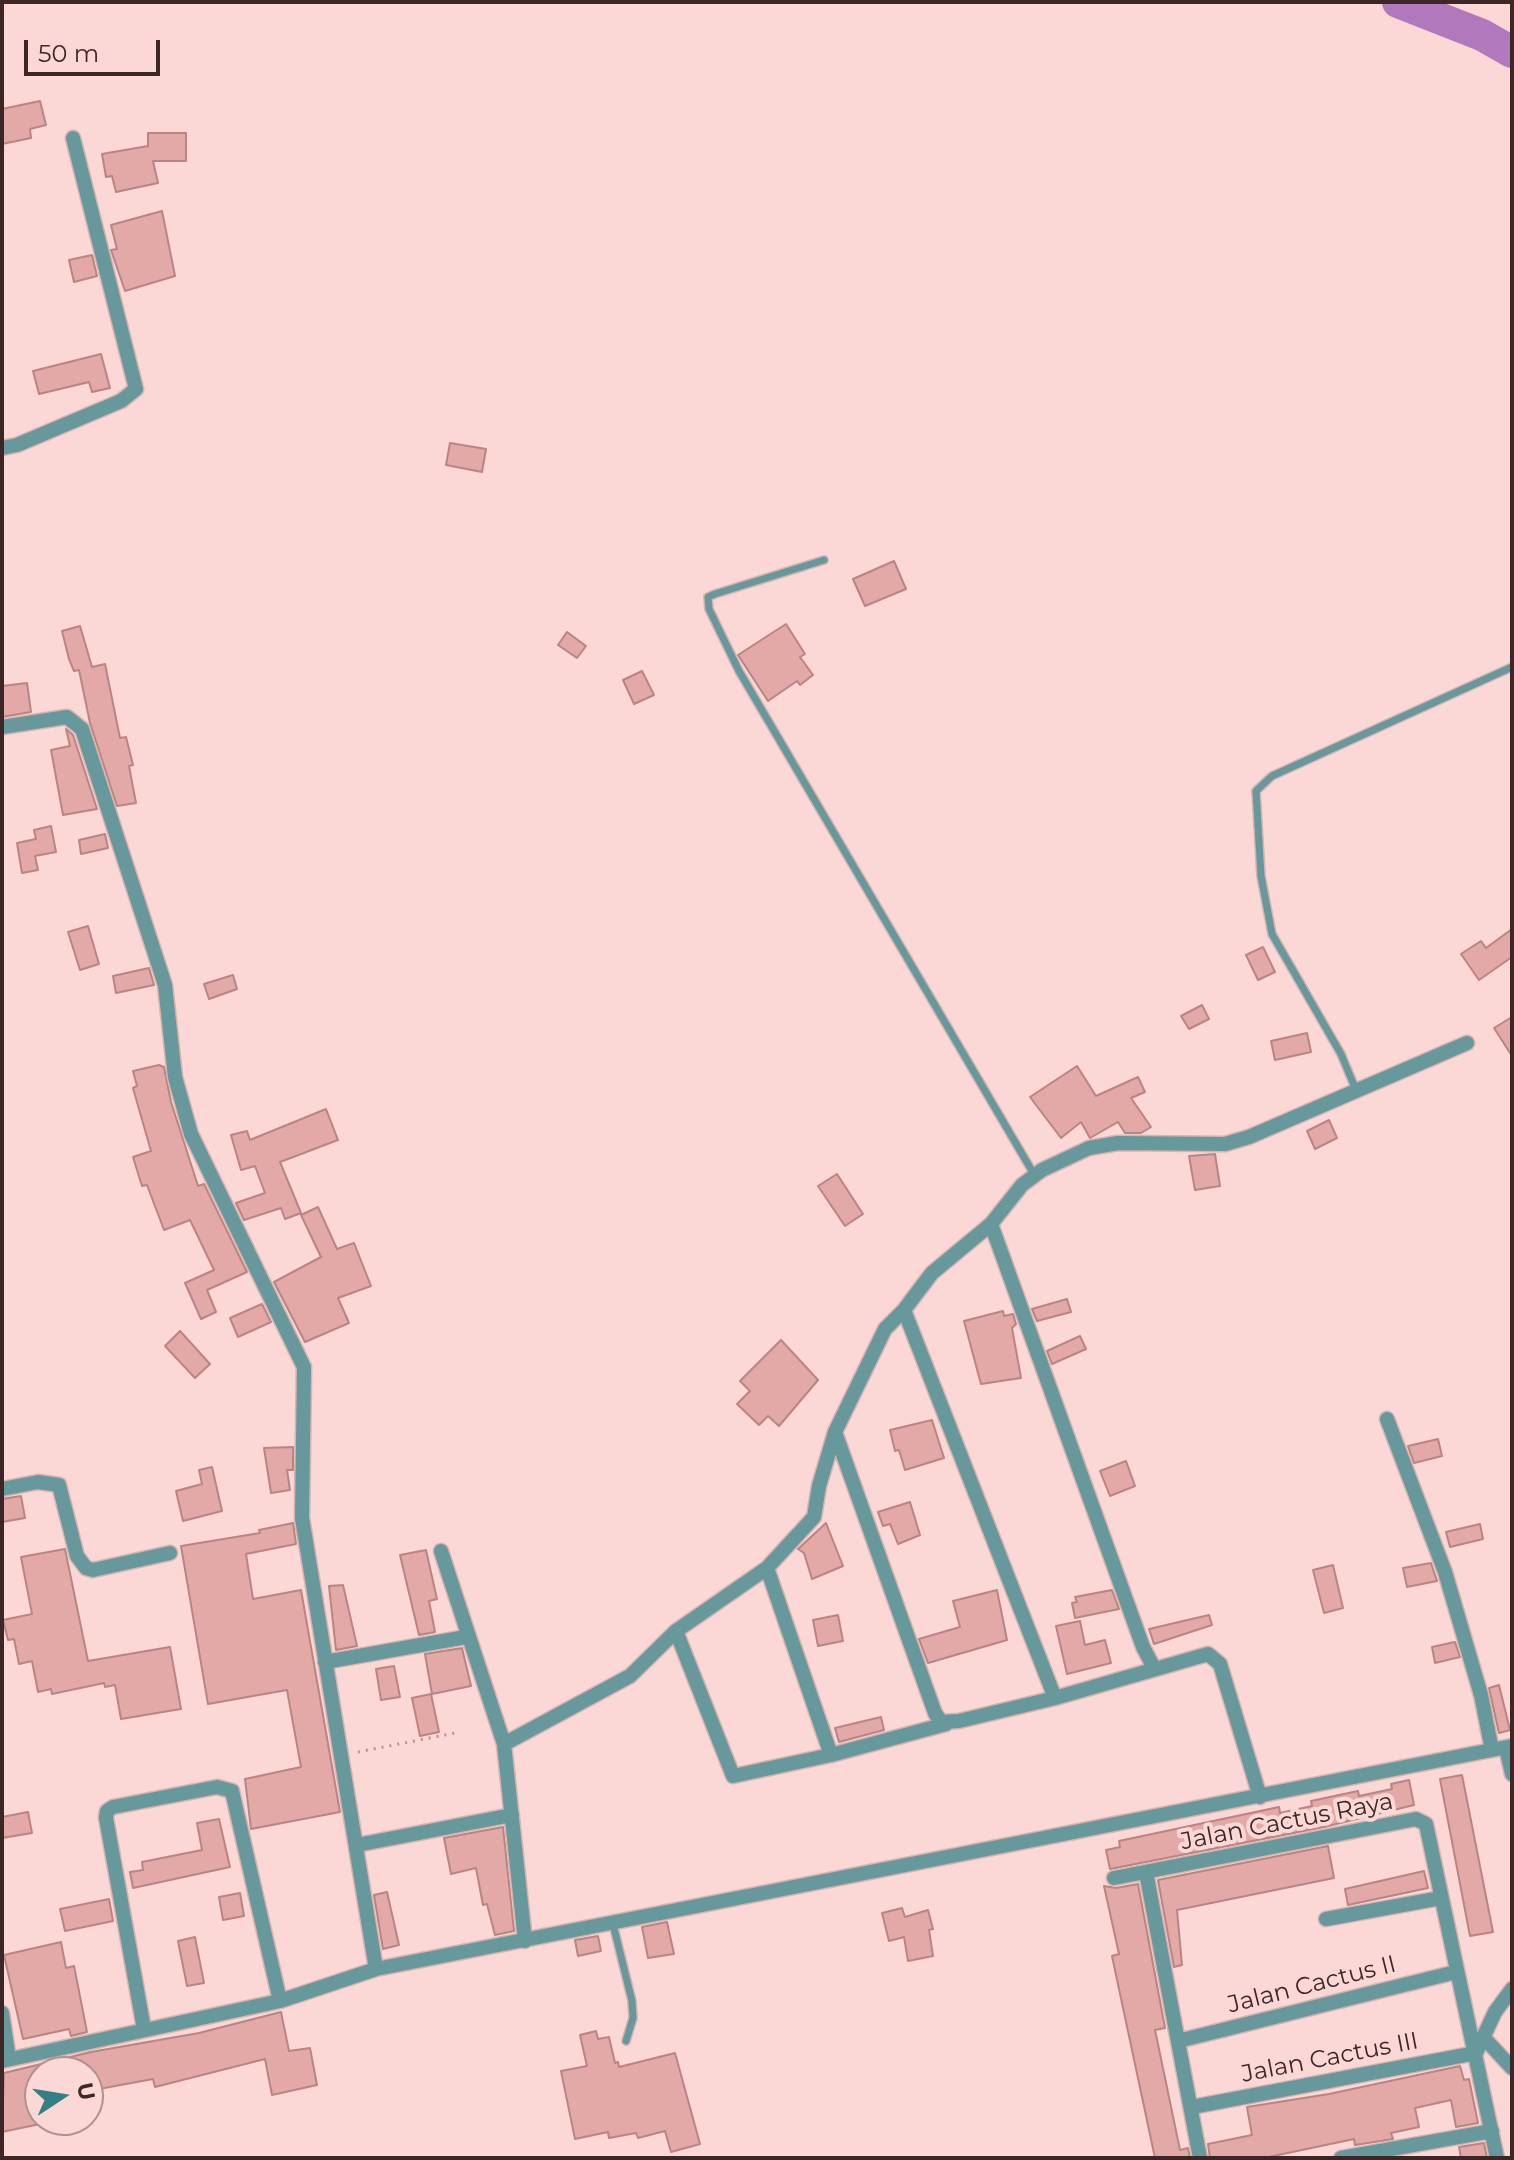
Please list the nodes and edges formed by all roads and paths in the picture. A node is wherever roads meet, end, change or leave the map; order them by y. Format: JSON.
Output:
{"nodes":[{"id":1,"x":73,"y":138,"type":"dead end"},
{"id":2,"x":2,"y":448,"type":"edge"},
{"id":3,"x":824,"y":560,"type":"dead end"},
{"id":4,"x":1512,"y":667,"type":"edge"},
{"id":5,"x":2,"y":727,"type":"edge"},
{"id":6,"x":1467,"y":1043,"type":"dead end"},
{"id":7,"x":1356,"y":1090,"type":"junction"},
{"id":8,"x":1035,"y":1176,"type":"junction"},
{"id":9,"x":991,"y":1224,"type":"junction"},
{"id":10,"x":904,"y":1310,"type":"junction"},
{"id":11,"x":1387,"y":1419,"type":"dead end"},
{"id":12,"x":835,"y":1432,"type":"junction"},
{"id":13,"x":2,"y":1489,"type":"edge"},
{"id":14,"x":441,"y":1551,"type":"dead end"},
{"id":15,"x":170,"y":1553,"type":"dead end"},
{"id":16,"x":767,"y":1568,"type":"junction"},
{"id":17,"x":676,"y":1631,"type":"junction"},
{"id":18,"x":466,"y":1637,"type":"junction"},
{"id":19,"x":325,"y":1662,"type":"junction"},
{"id":20,"x":1154,"y":1668,"type":"junction"},
{"id":21,"x":1055,"y":1698,"type":"junction"},
{"id":22,"x":946,"y":1724,"type":"junction"},
{"id":23,"x":455,"y":1733,"type":"dead end"},
{"id":24,"x":504,"y":1744,"type":"junction"},
{"id":25,"x":1503,"y":1748,"type":"edge"},
{"id":26,"x":342,"y":1755,"type":"junction"},
{"id":27,"x":831,"y":1755,"type":"junction"},
{"id":28,"x":1512,"y":1774,"type":"edge"},
{"id":29,"x":1260,"y":1797,"type":"junction"},
{"id":30,"x":512,"y":1815,"type":"junction"},
{"id":31,"x":357,"y":1845,"type":"junction"},
{"id":32,"x":1146,"y":1872,"type":"junction"},
{"id":33,"x":1114,"y":1878,"type":"dead end"},
{"id":34,"x":1441,"y":1898,"type":"junction"},
{"id":35,"x":1326,"y":1919,"type":"dead end"},
{"id":36,"x":613,"y":1924,"type":"junction"},
{"id":37,"x":525,"y":1941,"type":"junction"},
{"id":38,"x":376,"y":1969,"type":"junction"},
{"id":39,"x":1456,"y":1972,"type":"junction"},
{"id":40,"x":1512,"y":1989,"type":"edge"},
{"id":41,"x":280,"y":2001,"type":"junction"},
{"id":42,"x":2,"y":2013,"type":"edge"},
{"id":43,"x":144,"y":2029,"type":"junction"},
{"id":44,"x":1485,"y":2039,"type":"junction"},
{"id":45,"x":626,"y":2041,"type":"dead end"},
{"id":46,"x":1178,"y":2041,"type":"junction"},
{"id":47,"x":1476,"y":2053,"type":"junction"},
{"id":48,"x":6,"y":2060,"type":"edge"},
{"id":49,"x":1512,"y":2068,"type":"edge"},
{"id":50,"x":1192,"y":2107,"type":"junction"},
{"id":51,"x":1492,"y":2131,"type":"junction"},
{"id":52,"x":1200,"y":2158,"type":"edge"},
{"id":53,"x":1341,"y":2158,"type":"edge"},
{"id":54,"x":1497,"y":2158,"type":"edge"}],
"edges":[{"from":1,"to":2,"type":"street"},
{"from":3,"to":8,"type":"lane"},
{"from":4,"to":7,"type":"lane"},
{"from":5,"to":19,"type":"street"},
{"from":6,"to":7,"type":"street"},
{"from":7,"to":8,"type":"street"},
{"from":8,"to":9,"type":"street"},
{"from":9,"to":10,"type":"street"},
{"from":9,"to":20,"type":"street"},
{"from":10,"to":12,"type":"street"},
{"from":10,"to":21,"type":"street"},
{"from":11,"to":25,"type":"street"},
{"from":12,"to":16,"type":"street"},
{"from":12,"to":22,"type":"street"},
{"from":13,"to":15,"type":"street"},
{"from":14,"to":18,"type":"street"},
{"from":16,"to":17,"type":"street"},
{"from":16,"to":27,"type":"street"},
{"from":17,"to":24,"type":"street"},
{"from":17,"to":27,"type":"street"},
{"from":18,"to":19,"type":"street"},
{"from":18,"to":24,"type":"street"},
{"from":19,"to":26,"type":"street"},
{"from":20,"to":21,"type":"street"},
{"from":20,"to":29,"type":"street"},
{"from":21,"to":22,"type":"street"},
{"from":22,"to":27,"type":"street"},
{"from":23,"to":26,"type":"path"},
{"from":24,"to":30,"type":"street"},
{"from":25,"to":28,"type":"street"},
{"from":25,"to":29,"type":"street"},
{"from":26,"to":31,"type":"street"},
{"from":29,"to":36,"type":"street"},
{"from":30,"to":31,"type":"street"},
{"from":30,"to":37,"type":"street"},
{"from":31,"to":38,"type":"street"},
{"from":32,"to":33,"type":"street","name":"Jalan Cactus Raya"},
{"from":32,"to":34,"type":"street","name":"Jalan Cactus Raya"},
{"from":32,"to":46,"type":"street"},
{"from":34,"to":35,"type":"street"},
{"from":34,"to":39,"type":"street","name":"Jalan Cactus Raya"},
{"from":36,"to":37,"type":"street"},
{"from":36,"to":45,"type":"lane"},
{"from":37,"to":38,"type":"street"},
{"from":38,"to":41,"type":"street"},
{"from":39,"to":46,"type":"street","name":"Jalan Cactus II"},
{"from":39,"to":47,"type":"street","name":"Jalan Cactus Raya"},
{"from":40,"to":44,"type":"street"},
{"from":41,"to":43,"type":"street"},
{"from":41,"to":43,"type":"street"},
{"from":42,"to":48,"type":"street"},
{"from":43,"to":48,"type":"street"},
{"from":44,"to":47,"type":"street"},
{"from":44,"to":49,"type":"street"},
{"from":46,"to":50,"type":"street"},
{"from":47,"to":50,"type":"street","name":"Jalan Cactus III"},
{"from":47,"to":51,"type":"street","name":"Jalan Cactus Raya"},
{"from":50,"to":52,"type":"street"},
{"from":51,"to":53,"type":"street"},
{"from":51,"to":54,"type":"street","name":"Jalan Cactus Raya"}]}
